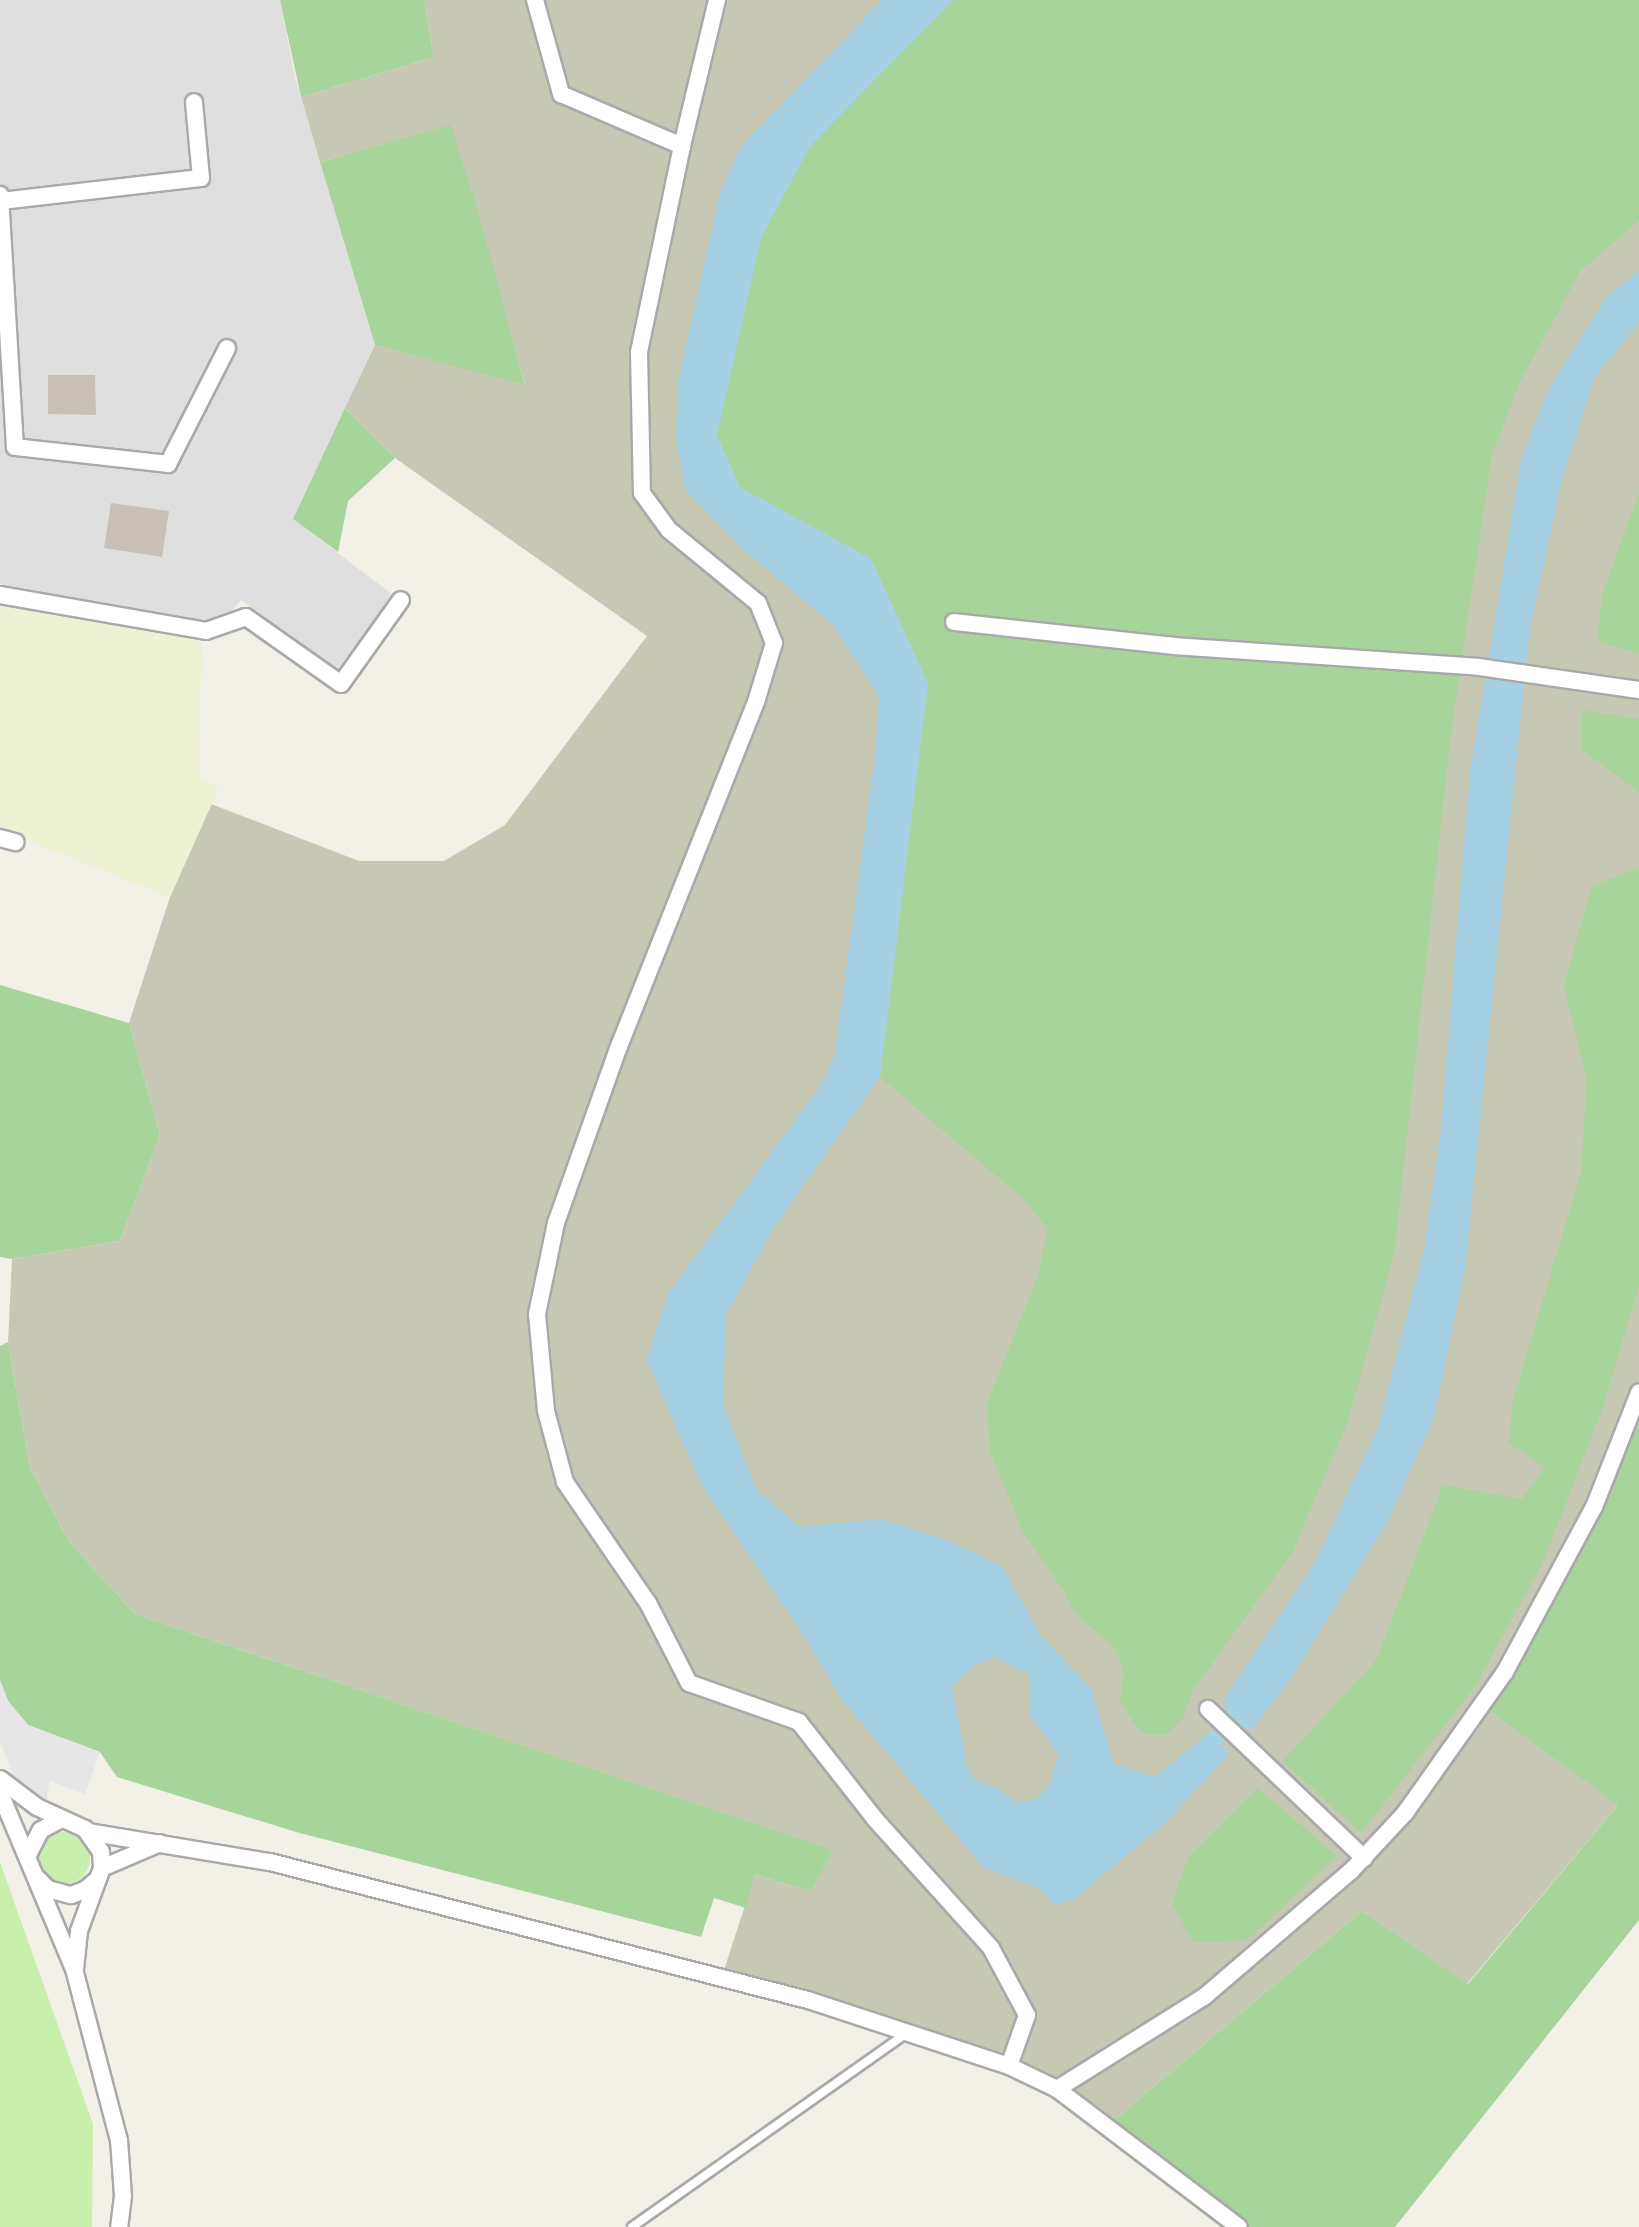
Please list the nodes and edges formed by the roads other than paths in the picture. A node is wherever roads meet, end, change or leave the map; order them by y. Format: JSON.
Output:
{"nodes":[{"id":1,"x":535,"y":0,"type":"edge"},
{"id":2,"x":717,"y":0,"type":"edge"},
{"id":3,"x":194,"y":102,"type":"dead end"},
{"id":4,"x":682,"y":146,"type":"junction"},
{"id":5,"x":0,"y":198,"type":"edge"},
{"id":6,"x":227,"y":348,"type":"dead end"},
{"id":7,"x":0,"y":595,"type":"edge"},
{"id":8,"x":401,"y":600,"type":"dead end"},
{"id":9,"x":954,"y":622,"type":"dead end"},
{"id":10,"x":1639,"y":690,"type":"edge"},
{"id":11,"x":1639,"y":1393,"type":"edge"},
{"id":12,"x":1208,"y":1709,"type":"dead end"},
{"id":13,"x":0,"y":1779,"type":"edge"},
{"id":14,"x":0,"y":1793,"type":"edge"},
{"id":15,"x":62,"y":1819,"type":"junction"},
{"id":16,"x":88,"y":1832,"type":"junction"},
{"id":17,"x":162,"y":1843,"type":"junction"},
{"id":18,"x":28,"y":1855,"type":"junction"},
{"id":19,"x":1364,"y":1858,"type":"junction"},
{"id":20,"x":99,"y":1874,"type":"junction"},
{"id":21,"x":37,"y":1878,"type":"junction"},
{"id":22,"x":74,"y":1969,"type":"junction"},
{"id":23,"x":909,"y":2032,"type":"junction"},
{"id":24,"x":1009,"y":2066,"type":"junction"},
{"id":25,"x":1057,"y":2089,"type":"junction"},
{"id":26,"x":119,"y":2227,"type":"edge"},
{"id":27,"x":632,"y":2227,"type":"edge"},
{"id":28,"x":1239,"y":2227,"type":"edge"}],
"edges":[{"from":1,"to":4,"type":"street"},
{"from":2,"to":4,"type":"street"},
{"from":3,"to":5,"type":"street"},
{"from":4,"to":24,"type":"street"},
{"from":5,"to":6,"type":"street"},
{"from":7,"to":8,"type":"street"},
{"from":9,"to":10,"type":"street"},
{"from":11,"to":19,"type":"street"},
{"from":12,"to":19,"type":"street"},
{"from":13,"to":15,"type":"street"},
{"from":14,"to":18,"type":"street"},
{"from":15,"to":16,"type":"street"},
{"from":15,"to":18,"type":"street"},
{"from":16,"to":17,"type":"street"},
{"from":16,"to":20,"type":"street"},
{"from":17,"to":20,"type":"street"},
{"from":17,"to":23,"type":"street"},
{"from":18,"to":21,"type":"street"},
{"from":19,"to":25,"type":"street"},
{"from":20,"to":21,"type":"street"},
{"from":20,"to":22,"type":"street"},
{"from":21,"to":22,"type":"street"},
{"from":22,"to":26,"type":"street"},
{"from":23,"to":24,"type":"street"},
{"from":23,"to":27,"type":"lane"},
{"from":24,"to":25,"type":"street"},
{"from":25,"to":28,"type":"street"}]}
